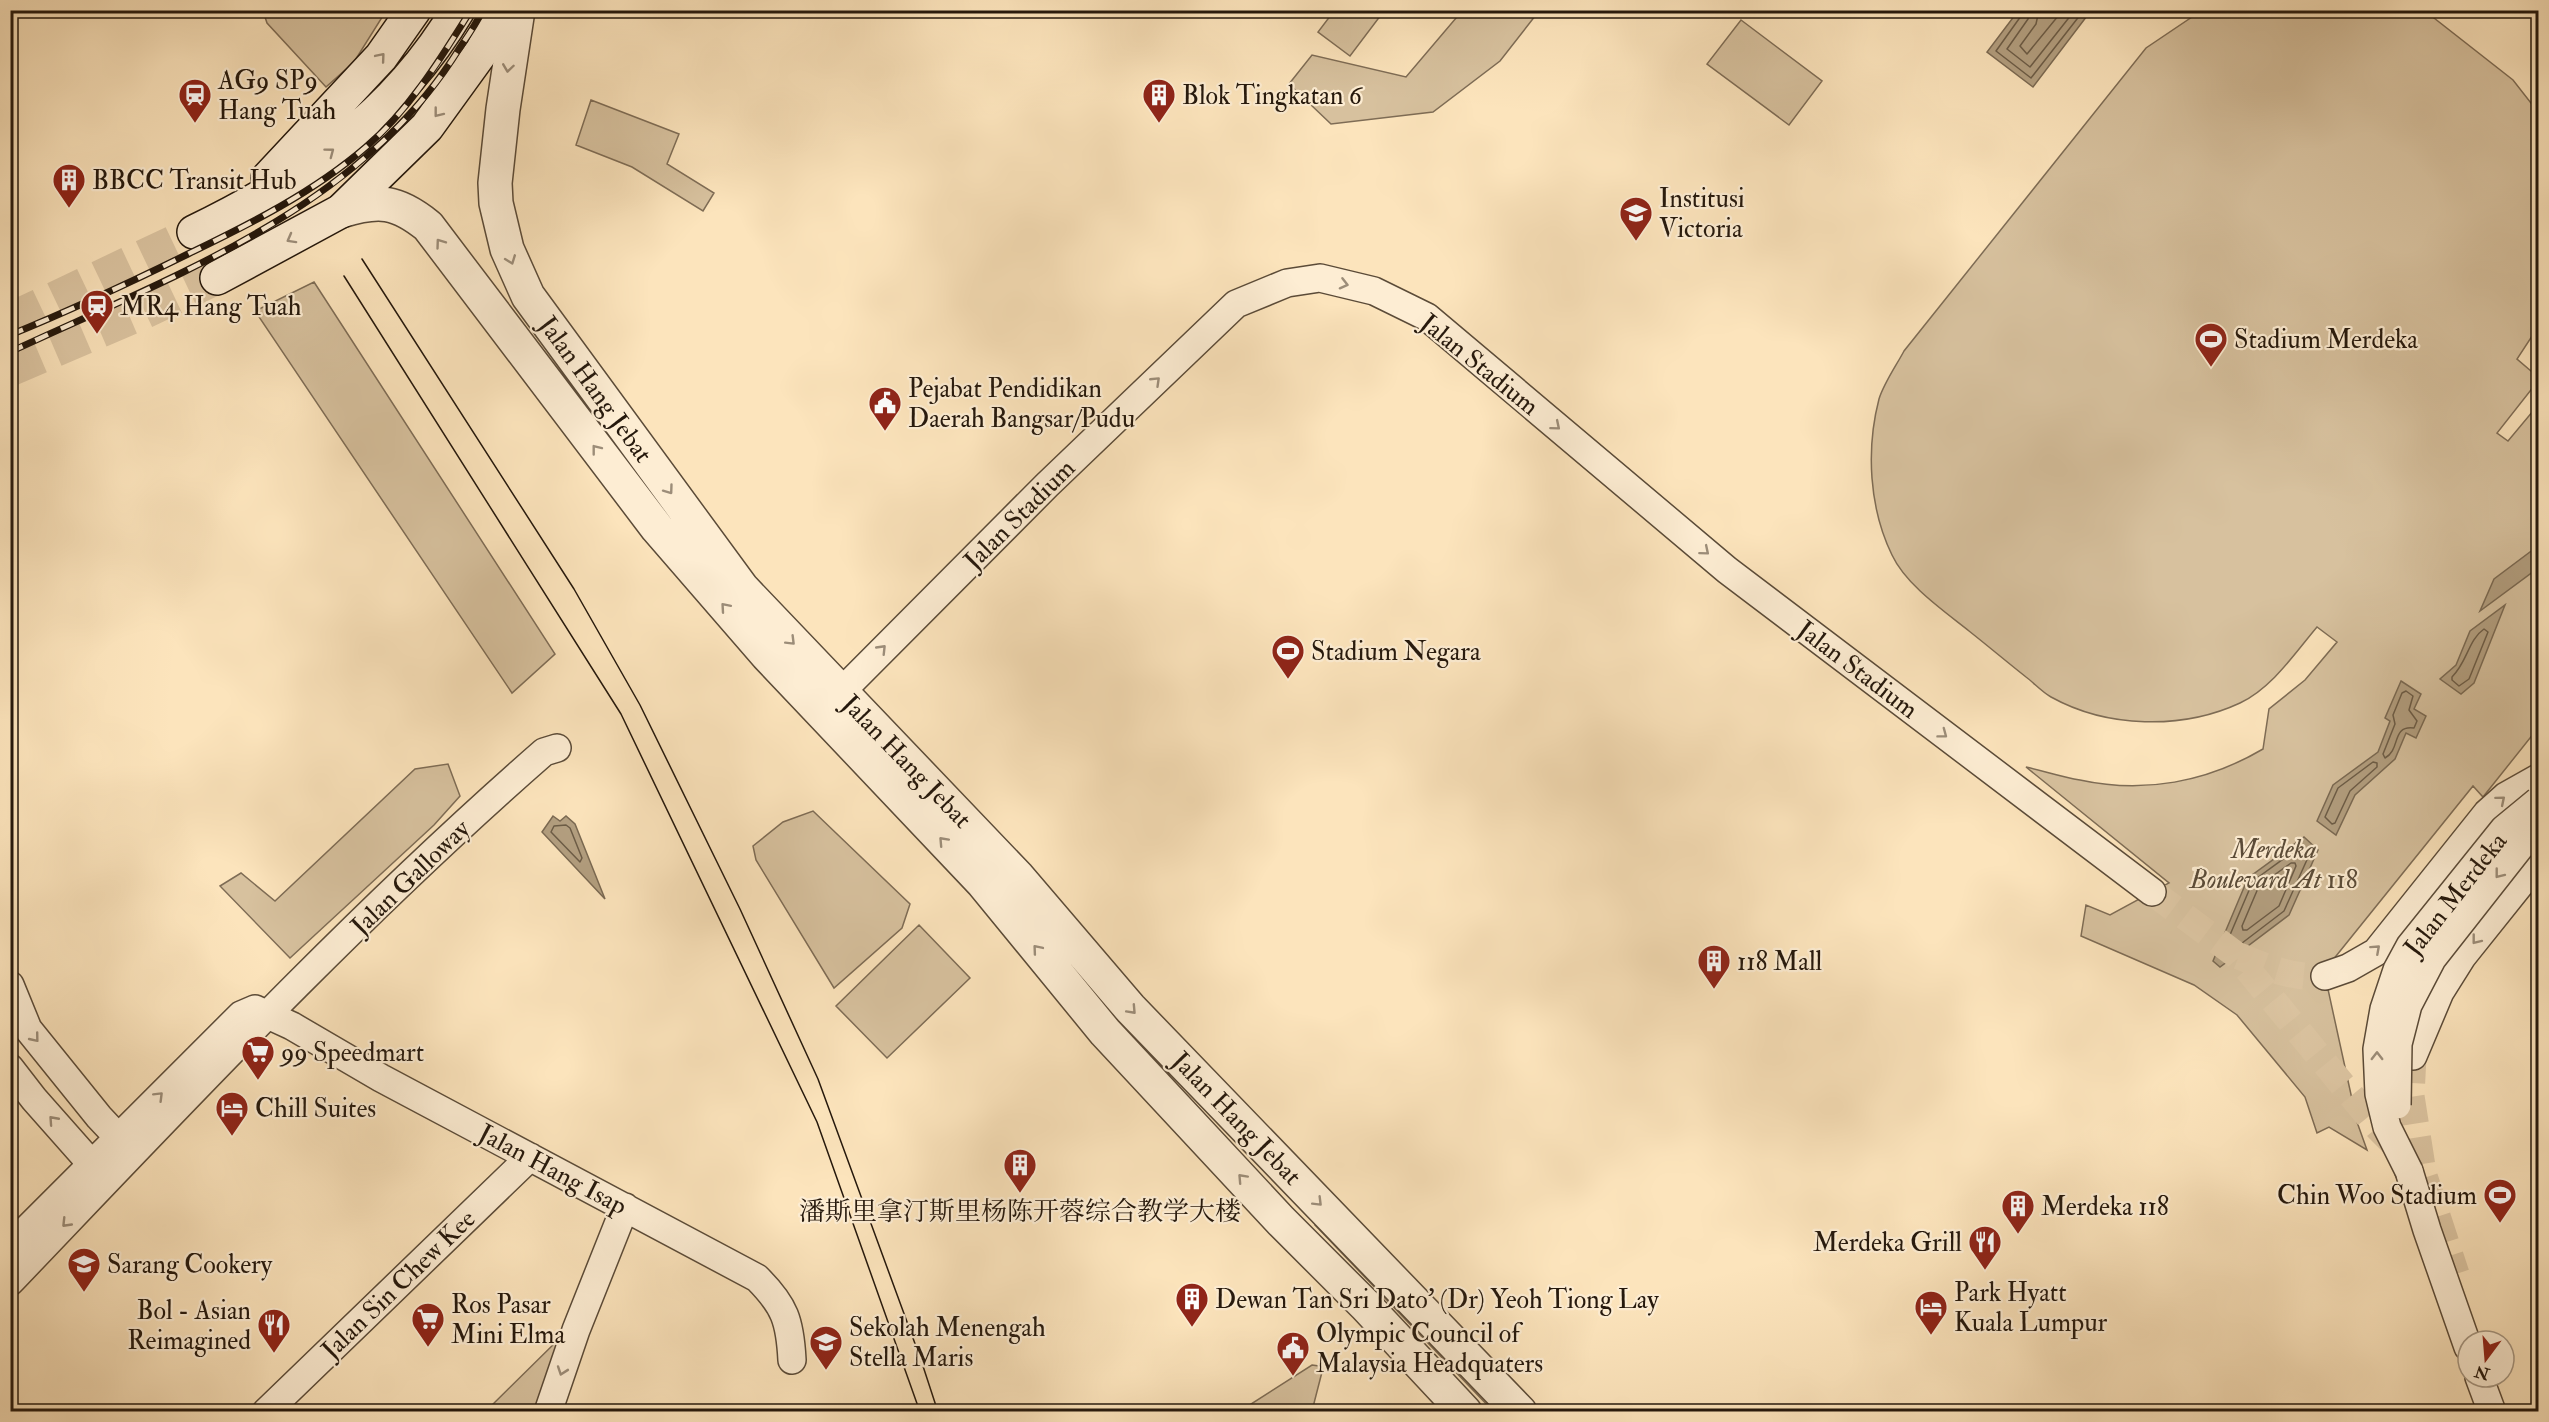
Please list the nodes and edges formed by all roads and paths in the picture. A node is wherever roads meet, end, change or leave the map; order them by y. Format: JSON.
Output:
{"nodes":[{"id":1,"x":414,"y":10,"type":"edge"},
{"id":2,"x":458,"y":10,"type":"edge"},
{"id":3,"x":502,"y":10,"type":"edge"},
{"id":4,"x":518,"y":10,"type":"edge"},
{"id":5,"x":341,"y":211,"type":"junction"},
{"id":6,"x":227,"y":216,"type":"junction"},
{"id":7,"x":194,"y":232,"type":"tunnel mouth"},
{"id":8,"x":217,"y":278,"type":"tunnel mouth"},
{"id":9,"x":831,"y":702,"type":"junction"},
{"id":10,"x":557,"y":748,"type":"dead end"},
{"id":11,"x":2538,"y":778,"type":"edge"},
{"id":12,"x":2538,"y":801,"type":"edge"},
{"id":13,"x":2538,"y":831,"type":"edge"},
{"id":14,"x":2538,"y":862,"type":"edge"},
{"id":15,"x":2152,"y":892,"type":"tunnel mouth"},
{"id":16,"x":2325,"y":976,"type":"tunnel mouth"},
{"id":17,"x":10,"y":985,"type":"edge"},
{"id":18,"x":269,"y":1014,"type":"junction"},
{"id":19,"x":2413,"y":1056,"type":"tunnel mouth"},
{"id":20,"x":10,"y":1068,"type":"edge"},
{"id":21,"x":126,"y":1146,"type":"junction"},
{"id":22,"x":530,"y":1157,"type":"junction"},
{"id":23,"x":2409,"y":1171,"type":"junction"},
{"id":24,"x":99,"y":1172,"type":"junction"},
{"id":25,"x":625,"y":1207,"type":"junction"},
{"id":26,"x":10,"y":1246,"type":"edge"},
{"id":27,"x":10,"y":1281,"type":"edge"},
{"id":28,"x":2462,"y":1329,"type":"edge"},
{"id":29,"x":792,"y":1360,"type":"dead end"},
{"id":30,"x":2483,"y":1389,"type":"edge"},
{"id":31,"x":2491,"y":1411,"type":"edge"},
{"id":32,"x":267,"y":1412,"type":"edge"},
{"id":33,"x":548,"y":1412,"type":"edge"},
{"id":34,"x":1465,"y":1412,"type":"edge"},
{"id":35,"x":1520,"y":1412,"type":"edge"}],
"edges":[{"from":6,"to":1,"type":"street","one_way":true},
{"from":6,"to":2,"type":"street","one_way":true},
{"from":3,"to":5,"type":"street","one_way":true},
{"from":4,"to":9,"type":"street","name":"Jalan Hang Jebat","one_way":true},
{"from":5,"to":8,"type":"street","one_way":true},
{"from":9,"to":5,"type":"street","name":"Jalan Hang Jebat","one_way":true},
{"from":6,"to":7,"type":"street"},
{"from":9,"to":15,"type":"street","name":"Jalan Stadium","one_way":true},
{"from":34,"to":9,"type":"street","name":"Jalan Hang Jebat","one_way":true},
{"from":9,"to":35,"type":"street","name":"Jalan Hang Jebat","one_way":true},
{"from":10,"to":18,"type":"street","name":"Jalan Galloway"},
{"from":16,"to":11,"type":"street","one_way":true},
{"from":23,"to":12,"type":"street","name":"Jalan Merdeka","one_way":true,"bridge":true},
{"from":13,"to":23,"type":"street","name":"Jalan Merdeka","one_way":true,"bridge":true},
{"from":14,"to":19,"type":"street","one_way":true},
{"from":17,"to":21,"type":"street","one_way":true},
{"from":18,"to":21,"type":"street","name":"Jalan Galloway"},
{"from":18,"to":22,"type":"street","name":"Jalan Hang Isap"},
{"from":24,"to":20,"type":"street","one_way":true},
{"from":21,"to":24,"type":"street","name":"Jalan Galloway"},
{"from":22,"to":25,"type":"street","name":"Jalan Hang Isap"},
{"from":22,"to":32,"type":"street","name":"Jalan Sin Chew Kee"},
{"from":23,"to":28,"type":"street","name":"Jalan Merdeka"},
{"from":24,"to":26,"type":"street","name":"Jalan Galloway"},
{"from":24,"to":27,"type":"street","name":"Jalan Galloway","one_way":true},
{"from":25,"to":29,"type":"street","name":"Jalan Hang Isap"},
{"from":25,"to":33,"type":"street","one_way":true},
{"from":30,"to":31,"type":"street"}]}
